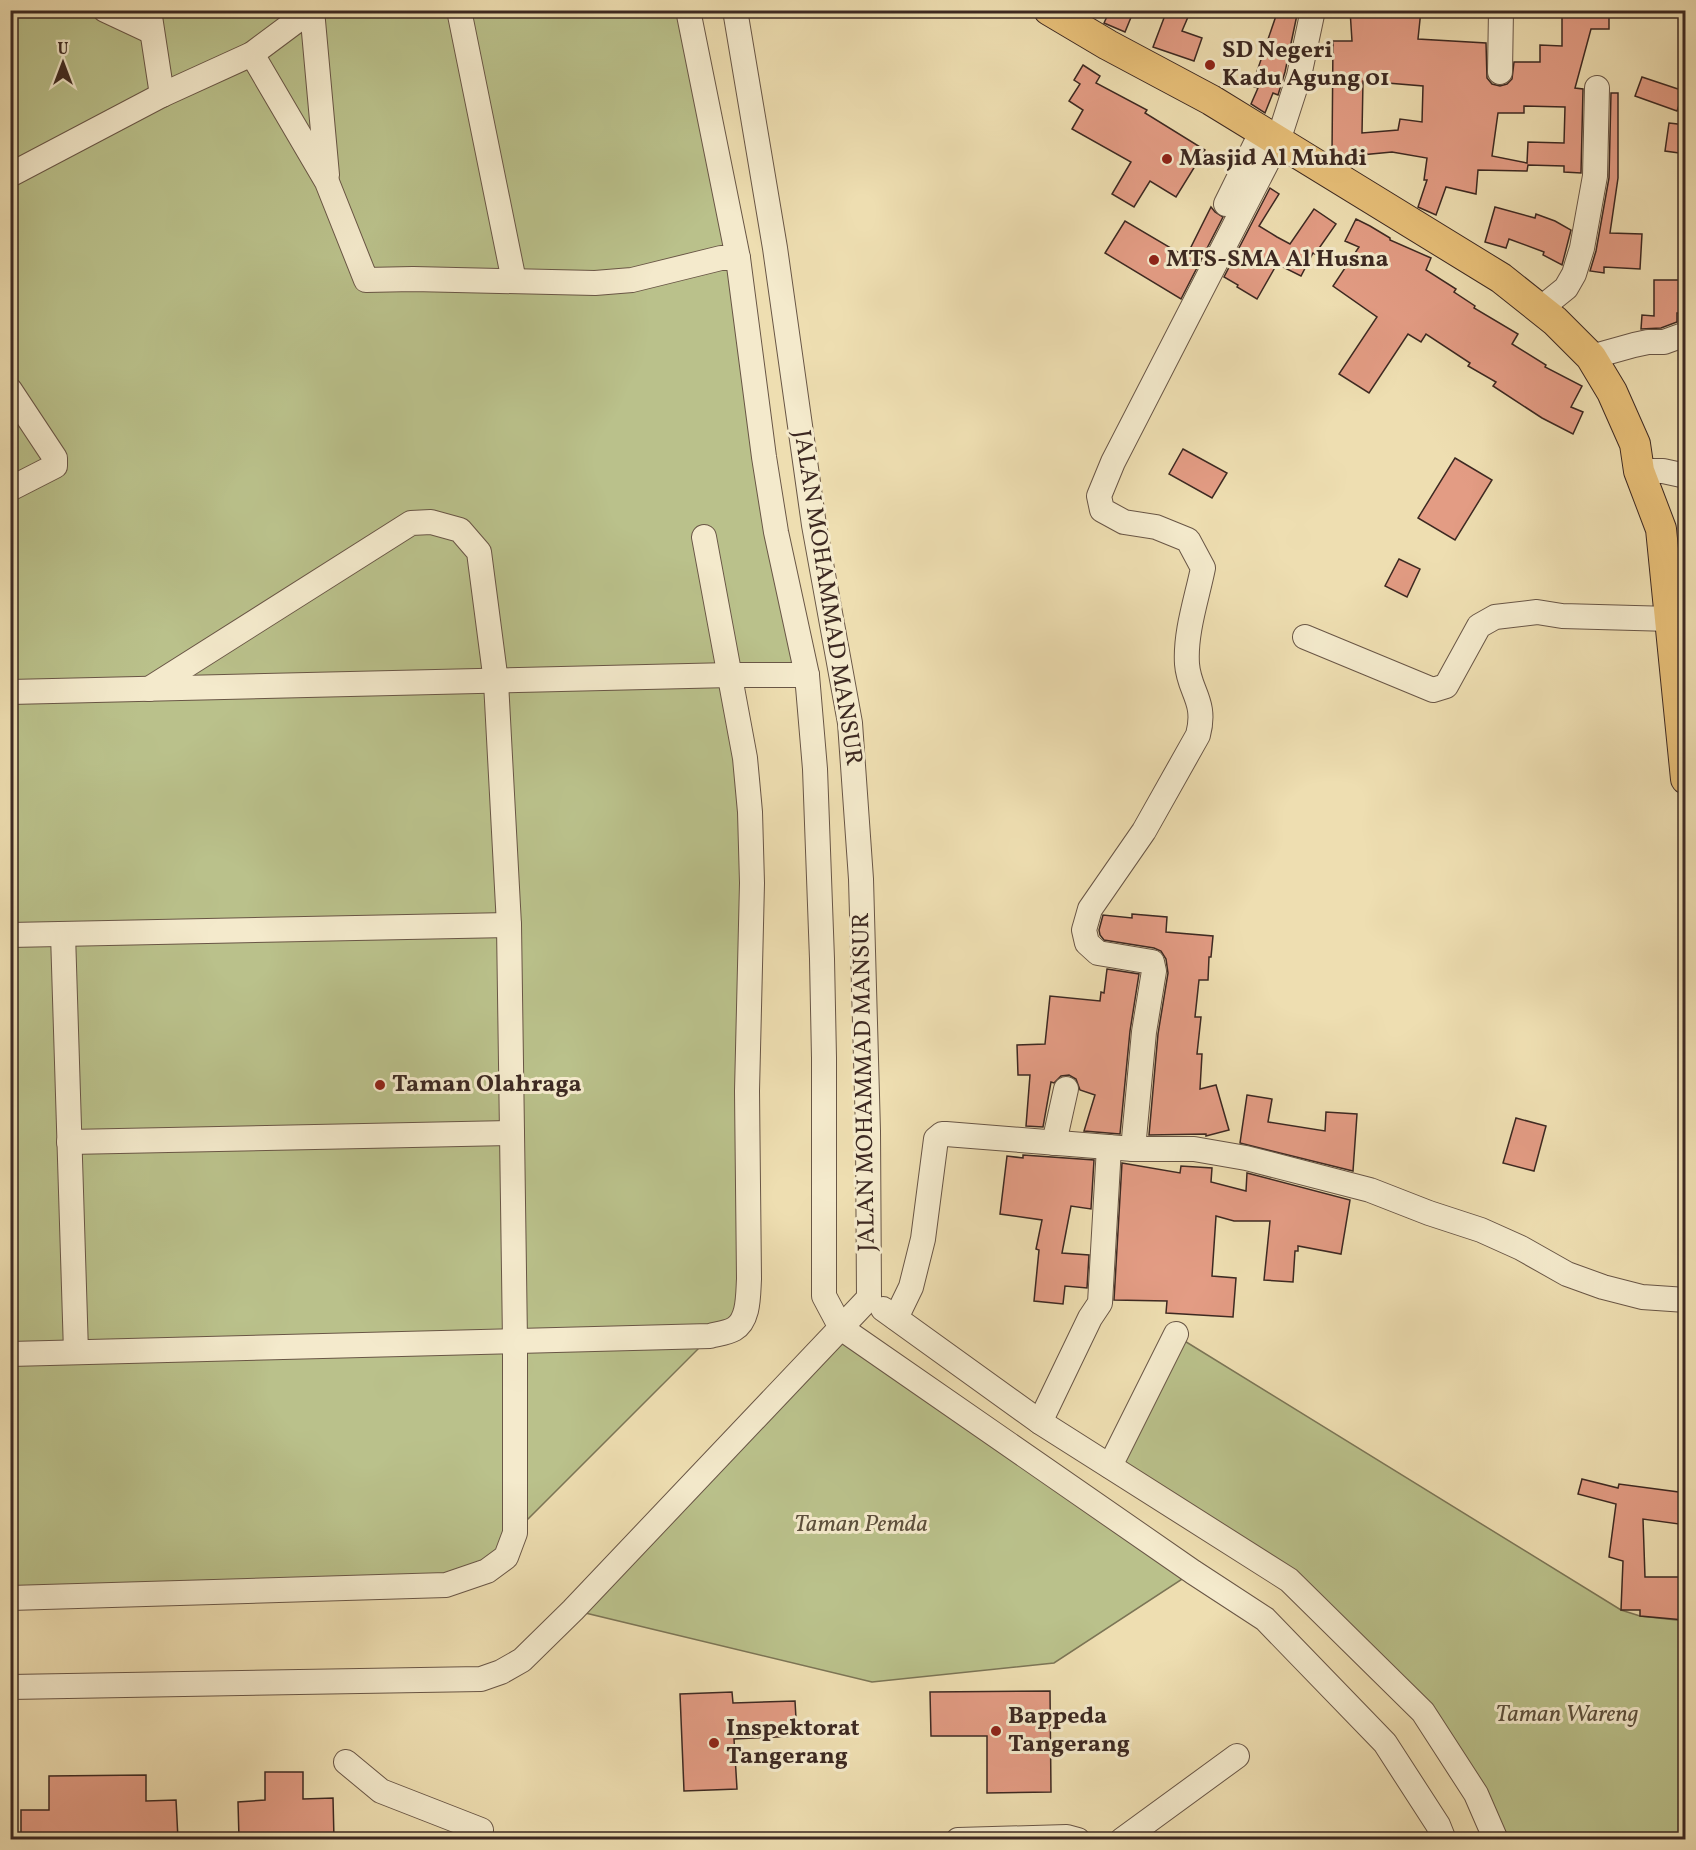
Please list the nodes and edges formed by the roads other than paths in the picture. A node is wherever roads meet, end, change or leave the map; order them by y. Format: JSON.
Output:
{"nodes":[{"id":1,"x":105,"y":10,"type":"edge"},
{"id":2,"x":312,"y":10,"type":"edge"},
{"id":3,"x":459,"y":10,"type":"edge"},
{"id":4,"x":688,"y":10,"type":"edge"},
{"id":5,"x":735,"y":10,"type":"edge"},
{"id":6,"x":1049,"y":10,"type":"edge"},
{"id":7,"x":1313,"y":10,"type":"edge"},
{"id":8,"x":1501,"y":10,"type":"edge"},
{"id":9,"x":151,"y":21,"type":"edge"},
{"id":10,"x":252,"y":54,"type":"junction"},
{"id":11,"x":1500,"y":72,"type":"dead end"},
{"id":12,"x":1597,"y":88,"type":"dead end"},
{"id":13,"x":162,"y":95,"type":"junction"},
{"id":14,"x":1270,"y":136,"type":"junction"},
{"id":15,"x":10,"y":176,"type":"edge"},
{"id":16,"x":327,"y":182,"type":"junction"},
{"id":17,"x":1226,"y":204,"type":"dead end"},
{"id":18,"x":738,"y":258,"type":"junction"},
{"id":19,"x":514,"y":281,"type":"junction"},
{"id":20,"x":1540,"y":309,"type":"junction"},
{"id":21,"x":1686,"y":334,"type":"edge"},
{"id":22,"x":1591,"y":357,"type":"junction"},
{"id":23,"x":10,"y":390,"type":"edge"},
{"id":24,"x":1639,"y":471,"type":"junction"},
{"id":25,"x":1686,"y":476,"type":"edge"},
{"id":26,"x":10,"y":489,"type":"edge"},
{"id":27,"x":704,"y":537,"type":"dead end"},
{"id":28,"x":1671,"y":619,"type":"junction"},
{"id":29,"x":1305,"y":637,"type":"dead end"},
{"id":30,"x":731,"y":675,"type":"junction"},
{"id":31,"x":807,"y":675,"type":"junction"},
{"id":32,"x":495,"y":682,"type":"junction"},
{"id":33,"x":149,"y":689,"type":"junction"},
{"id":34,"x":10,"y":692,"type":"edge"},
{"id":35,"x":1686,"y":779,"type":"edge"},
{"id":36,"x":509,"y":926,"type":"junction"},
{"id":37,"x":63,"y":934,"type":"junction"},
{"id":38,"x":10,"y":935,"type":"edge"},
{"id":39,"x":1066,"y":1089,"type":"dead end"},
{"id":40,"x":512,"y":1133,"type":"junction"},
{"id":41,"x":69,"y":1142,"type":"junction"},
{"id":42,"x":1054,"y":1143,"type":"junction"},
{"id":43,"x":1108,"y":1147,"type":"junction"},
{"id":44,"x":1133,"y":1149,"type":"junction"},
{"id":45,"x":869,"y":1298,"type":"junction"},
{"id":46,"x":1686,"y":1300,"type":"edge"},
{"id":47,"x":896,"y":1318,"type":"junction"},
{"id":48,"x":841,"y":1328,"type":"junction"},
{"id":49,"x":1176,"y":1334,"type":"dead end"},
{"id":50,"x":515,"y":1341,"type":"junction"},
{"id":51,"x":76,"y":1352,"type":"junction"},
{"id":52,"x":10,"y":1354,"type":"edge"},
{"id":53,"x":1040,"y":1422,"type":"junction"},
{"id":54,"x":1110,"y":1466,"type":"junction"},
{"id":55,"x":10,"y":1598,"type":"edge"},
{"id":56,"x":10,"y":1687,"type":"edge"},
{"id":57,"x":1237,"y":1756,"type":"dead end"},
{"id":58,"x":346,"y":1762,"type":"dead end"},
{"id":59,"x":484,"y":1836,"type":"edge"},
{"id":60,"x":958,"y":1839,"type":"edge"},
{"id":61,"x":1078,"y":1839,"type":"edge"},
{"id":62,"x":1122,"y":1839,"type":"edge"},
{"id":63,"x":1444,"y":1839,"type":"edge"},
{"id":64,"x":1496,"y":1839,"type":"edge"}],
"edges":[{"from":1,"to":9,"type":"street"},
{"from":2,"to":10,"type":"street"},
{"from":2,"to":16,"type":"street"},
{"from":3,"to":19,"type":"street"},
{"from":4,"to":18,"type":"street","name":"JALAN MOHAMMAD MANSUR"},
{"from":5,"to":45,"type":"street","name":"JALAN MOHAMMAD MANSUR"},
{"from":6,"to":14,"type":"main road"},
{"from":7,"to":14,"type":"street"},
{"from":8,"to":11,"type":"street"},
{"from":9,"to":13,"type":"street"},
{"from":10,"to":13,"type":"street"},
{"from":10,"to":16,"type":"street"},
{"from":12,"to":20,"type":"street"},
{"from":13,"to":15,"type":"street"},
{"from":14,"to":17,"type":"street"},
{"from":14,"to":20,"type":"main road"},
{"from":14,"to":44,"type":"street"},
{"from":16,"to":19,"type":"street"},
{"from":18,"to":19,"type":"street"},
{"from":18,"to":31,"type":"street","name":"JALAN MOHAMMAD MANSUR"},
{"from":20,"to":22,"type":"main road"},
{"from":21,"to":22,"type":"street"},
{"from":22,"to":24,"type":"main road"},
{"from":23,"to":26,"type":"street"},
{"from":24,"to":25,"type":"street"},
{"from":24,"to":28,"type":"main road"},
{"from":27,"to":30,"type":"street"},
{"from":28,"to":29,"type":"street"},
{"from":28,"to":35,"type":"main road"},
{"from":30,"to":31,"type":"street"},
{"from":30,"to":32,"type":"street"},
{"from":30,"to":50,"type":"street"},
{"from":31,"to":48,"type":"street","name":"JALAN MOHAMMAD MANSUR"},
{"from":32,"to":33,"type":"street"},
{"from":32,"to":33,"type":"street"},
{"from":32,"to":36,"type":"street"},
{"from":33,"to":34,"type":"street"},
{"from":36,"to":37,"type":"street"},
{"from":36,"to":40,"type":"street"},
{"from":37,"to":38,"type":"street"},
{"from":37,"to":41,"type":"street"},
{"from":39,"to":42,"type":"street"},
{"from":40,"to":41,"type":"street"},
{"from":40,"to":50,"type":"street"},
{"from":41,"to":51,"type":"street"},
{"from":42,"to":43,"type":"street"},
{"from":42,"to":47,"type":"street"},
{"from":43,"to":44,"type":"street"},
{"from":43,"to":53,"type":"street"},
{"from":44,"to":46,"type":"street"},
{"from":45,"to":47,"type":"street"},
{"from":45,"to":48,"type":"street"},
{"from":47,"to":53,"type":"street"},
{"from":48,"to":56,"type":"street"},
{"from":48,"to":63,"type":"street"},
{"from":49,"to":54,"type":"street"},
{"from":50,"to":51,"type":"street"},
{"from":50,"to":55,"type":"street"},
{"from":51,"to":52,"type":"street"},
{"from":53,"to":54,"type":"street"},
{"from":54,"to":64,"type":"street"},
{"from":57,"to":62,"type":"street"},
{"from":58,"to":59,"type":"street"},
{"from":60,"to":61,"type":"street"}]}
